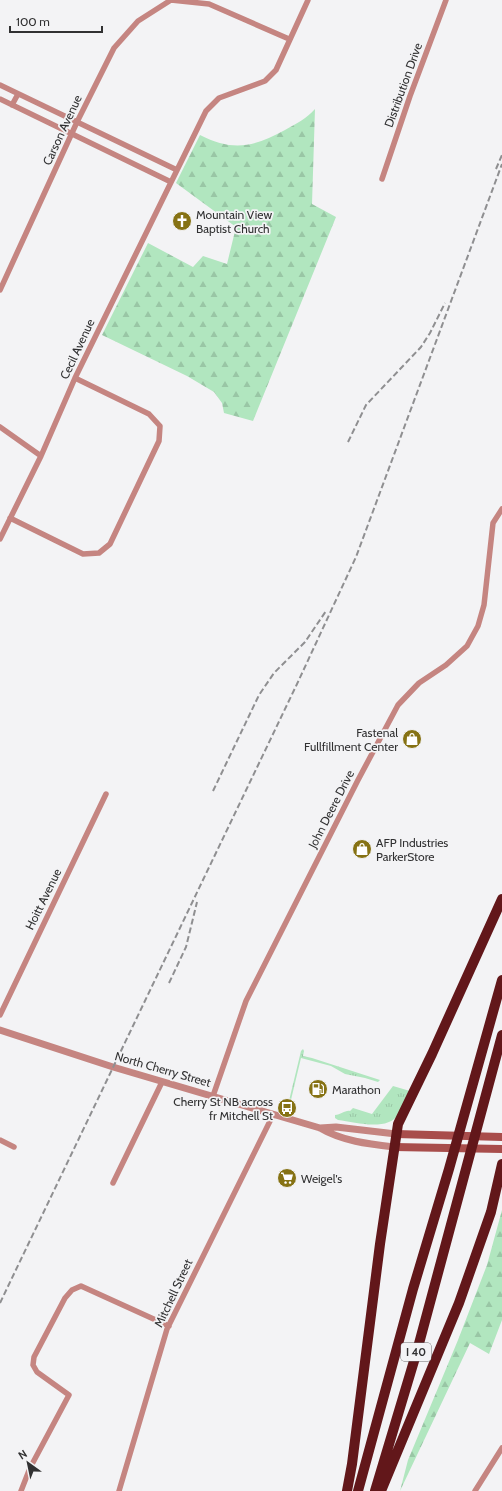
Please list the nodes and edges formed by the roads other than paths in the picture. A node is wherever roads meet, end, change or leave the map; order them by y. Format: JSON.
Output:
{"nodes":[{"id":1,"x":171,"y":0,"type":"edge"},
{"id":2,"x":308,"y":0,"type":"edge"},
{"id":3,"x":446,"y":0,"type":"edge"},
{"id":4,"x":289,"y":39,"type":"junction"},
{"id":5,"x":0,"y":85,"type":"edge"},
{"id":6,"x":18,"y":94,"type":"junction"},
{"id":7,"x":0,"y":99,"type":"edge"},
{"id":8,"x":12,"y":105,"type":"junction"},
{"id":9,"x":77,"y":122,"type":"junction"},
{"id":10,"x":72,"y":134,"type":"junction"},
{"id":11,"x":177,"y":170,"type":"junction"},
{"id":12,"x":382,"y":179,"type":"dead end"},
{"id":13,"x":171,"y":182,"type":"junction"},
{"id":14,"x":0,"y":290,"type":"edge"},
{"id":15,"x":75,"y":378,"type":"junction"},
{"id":16,"x":0,"y":427,"type":"edge"},
{"id":17,"x":41,"y":456,"type":"junction"},
{"id":18,"x":502,"y":509,"type":"edge"},
{"id":19,"x":10,"y":518,"type":"junction"},
{"id":20,"x":0,"y":539,"type":"edge"},
{"id":21,"x":106,"y":794,"type":"dead end"},
{"id":22,"x":502,"y":900,"type":"edge"},
{"id":23,"x":502,"y":980,"type":"edge"},
{"id":24,"x":0,"y":1015,"type":"edge"},
{"id":25,"x":0,"y":1030,"type":"edge"},
{"id":26,"x":502,"y":1035,"type":"edge"},
{"id":27,"x":162,"y":1082,"type":"junction"},
{"id":28,"x":213,"y":1096,"type":"junction"},
{"id":29,"x":273,"y":1114,"type":"junction"},
{"id":30,"x":320,"y":1128,"type":"junction"},
{"id":31,"x":396,"y":1134,"type":"junction"},
{"id":32,"x":502,"y":1137,"type":"edge"},
{"id":33,"x":0,"y":1140,"type":"edge"},
{"id":34,"x":14,"y":1147,"type":"dead end"},
{"id":35,"x":394,"y":1147,"type":"junction"},
{"id":36,"x":502,"y":1150,"type":"edge"},
{"id":37,"x":502,"y":1164,"type":"edge"},
{"id":38,"x":113,"y":1183,"type":"dead end"},
{"id":39,"x":169,"y":1326,"type":"junction"},
{"id":40,"x":502,"y":1448,"type":"edge"},
{"id":41,"x":21,"y":1491,"type":"edge"},
{"id":42,"x":119,"y":1491,"type":"edge"},
{"id":43,"x":347,"y":1491,"type":"edge"},
{"id":44,"x":358,"y":1491,"type":"edge"},
{"id":45,"x":375,"y":1491,"type":"edge"},
{"id":46,"x":381,"y":1491,"type":"edge"},
{"id":47,"x":475,"y":1491,"type":"edge"}],
"edges":[{"from":1,"to":4,"type":"street"},
{"from":1,"to":9,"type":"street","name":"Carson Avenue"},
{"from":2,"to":4,"type":"street","name":"Cecil Avenue"},
{"from":3,"to":12,"type":"street","name":"Distribution Drive"},
{"from":4,"to":11,"type":"street","name":"Cecil Avenue"},
{"from":5,"to":6,"type":"street"},
{"from":6,"to":8,"type":"street"},
{"from":6,"to":9,"type":"street"},
{"from":7,"to":8,"type":"street"},
{"from":8,"to":10,"type":"street"},
{"from":9,"to":10,"type":"street","name":"Carson Avenue"},
{"from":9,"to":11,"type":"street"},
{"from":10,"to":13,"type":"street"},
{"from":10,"to":14,"type":"street","name":"Carson Avenue"},
{"from":11,"to":13,"type":"street","name":"Cecil Avenue"},
{"from":13,"to":15,"type":"street","name":"Cecil Avenue"},
{"from":15,"to":17,"type":"street","name":"Cecil Avenue"},
{"from":15,"to":19,"type":"street"},
{"from":16,"to":17,"type":"street"},
{"from":17,"to":19,"type":"street","name":"Cecil Avenue"},
{"from":18,"to":28,"type":"street","name":"John Deere Drive"},
{"from":19,"to":20,"type":"street","name":"Cecil Avenue"},
{"from":21,"to":24,"type":"street","name":"Hoitt Avenue"},
{"from":22,"to":31,"type":"highway"},
{"from":23,"to":44,"type":"highway","number":"I 40"},
{"from":25,"to":27,"type":"street","name":"North Cherry Street"},
{"from":26,"to":45,"type":"highway","number":"I 40"},
{"from":27,"to":28,"type":"street","name":"North Cherry Street"},
{"from":27,"to":38,"type":"street"},
{"from":28,"to":29,"type":"street","name":"North Cherry Street"},
{"from":29,"to":30,"type":"street","name":"North Cherry Street"},
{"from":29,"to":39,"type":"street","name":"Mitchell Street"},
{"from":30,"to":31,"type":"street","name":"North Cherry Street"},
{"from":30,"to":35,"type":"street","name":"North Cherry Street"},
{"from":31,"to":32,"type":"main road","name":"North Cherry Street"},
{"from":31,"to":35,"type":"highway"},
{"from":33,"to":34,"type":"street"},
{"from":35,"to":36,"type":"main road","name":"North Cherry Street"},
{"from":35,"to":43,"type":"highway"},
{"from":37,"to":46,"type":"highway"},
{"from":39,"to":41,"type":"street"},
{"from":39,"to":42,"type":"street","name":"Mitchell Street"},
{"from":40,"to":47,"type":"street"}]}
